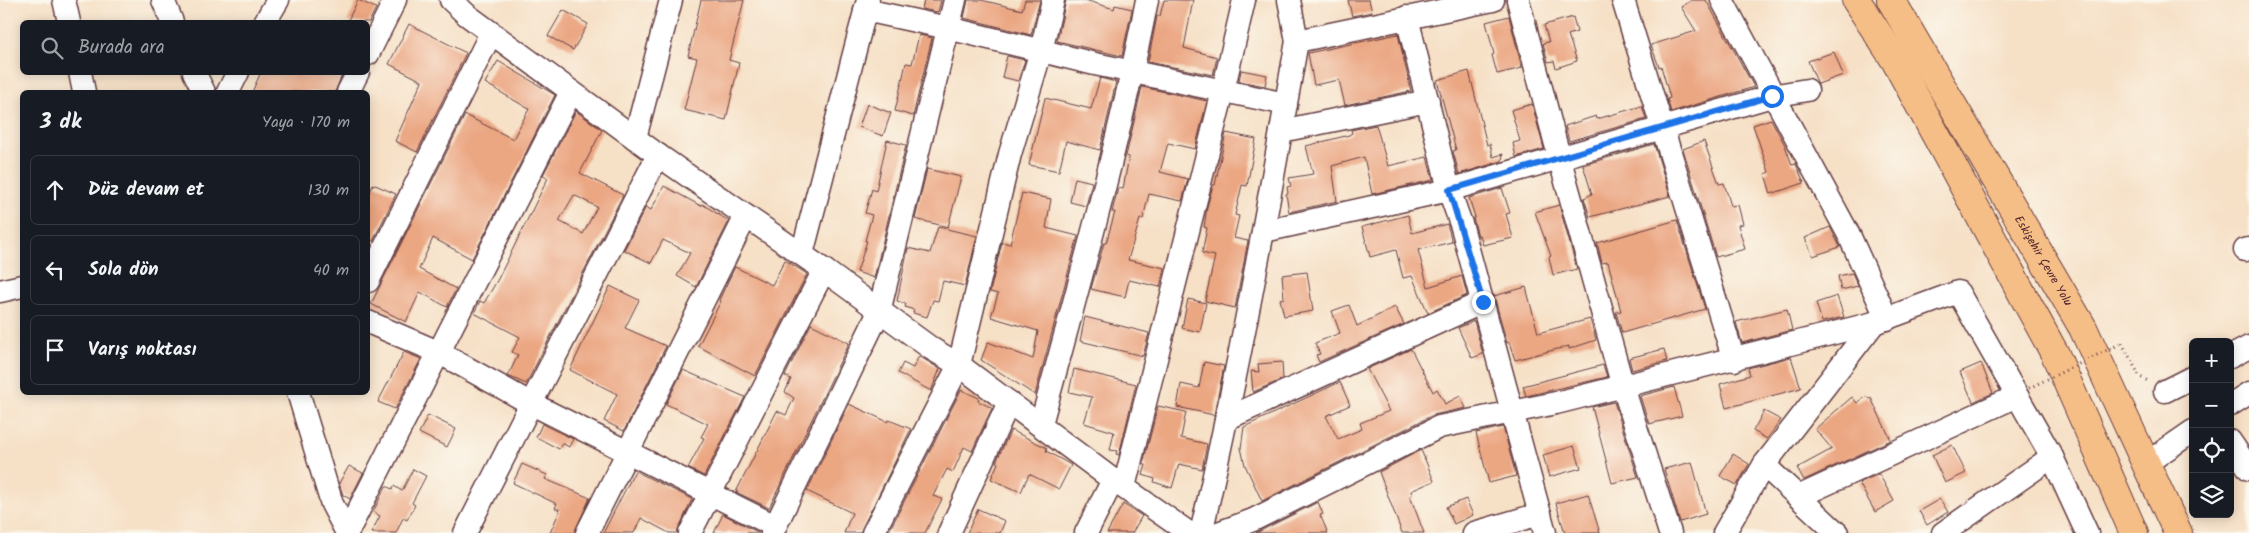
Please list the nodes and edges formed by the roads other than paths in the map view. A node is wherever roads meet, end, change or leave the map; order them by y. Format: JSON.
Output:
{"nodes":[{"id":1,"x":64,"y":0,"type":"edge"},
{"id":2,"x":163,"y":0,"type":"edge"},
{"id":3,"x":278,"y":0,"type":"edge"},
{"id":4,"x":395,"y":0,"type":"edge"},
{"id":5,"x":451,"y":0,"type":"edge"},
{"id":6,"x":671,"y":0,"type":"edge"},
{"id":7,"x":955,"y":0,"type":"edge"},
{"id":8,"x":1053,"y":0,"type":"edge"},
{"id":9,"x":1147,"y":0,"type":"edge"},
{"id":10,"x":1244,"y":0,"type":"edge"},
{"id":11,"x":1289,"y":0,"type":"edge"},
{"id":12,"x":1493,"y":0,"type":"edge"},
{"id":13,"x":1518,"y":0,"type":"edge"},
{"id":14,"x":1623,"y":0,"type":"edge"},
{"id":15,"x":1722,"y":0,"type":"edge"},
{"id":16,"x":1856,"y":0,"type":"edge"},
{"id":17,"x":1891,"y":0,"type":"edge"},
{"id":18,"x":867,"y":5,"type":"edge"},
{"id":19,"x":1407,"y":17,"type":"junction"},
{"id":20,"x":69,"y":20,"type":"edge"},
{"id":21,"x":171,"y":20,"type":"edge"},
{"id":22,"x":266,"y":20,"type":"edge"},
{"id":23,"x":948,"y":28,"type":"junction"},
{"id":24,"x":491,"y":33,"type":"junction"},
{"id":25,"x":1297,"y":41,"type":"junction"},
{"id":26,"x":370,"y":50,"type":"edge"},
{"id":27,"x":1041,"y":51,"type":"junction"},
{"id":28,"x":1133,"y":72,"type":"junction"},
{"id":29,"x":81,"y":75,"type":"edge"},
{"id":30,"x":196,"y":75,"type":"edge"},
{"id":31,"x":236,"y":75,"type":"edge"},
{"id":32,"x":356,"y":75,"type":"edge"},
{"id":33,"x":84,"y":90,"type":"edge"},
{"id":34,"x":203,"y":90,"type":"edge"},
{"id":35,"x":229,"y":90,"type":"edge"},
{"id":36,"x":349,"y":90,"type":"edge"},
{"id":37,"x":1807,"y":90,"type":"dead end"},
{"id":38,"x":1223,"y":91,"type":"junction"},
{"id":39,"x":571,"y":92,"type":"junction"},
{"id":40,"x":1772,"y":96,"type":"junction"},
{"id":41,"x":1428,"y":101,"type":"junction"},
{"id":42,"x":1286,"y":104,"type":"junction"},
{"id":43,"x":1664,"y":128,"type":"junction"},
{"id":44,"x":1281,"y":131,"type":"junction"},
{"id":45,"x":635,"y":138,"type":"junction"},
{"id":46,"x":658,"y":155,"type":"junction"},
{"id":47,"x":1560,"y":160,"type":"junction"},
{"id":48,"x":1449,"y":190,"type":"junction"},
{"id":49,"x":746,"y":216,"type":"junction"},
{"id":50,"x":1264,"y":231,"type":"junction"},
{"id":51,"x":802,"y":254,"type":"junction"},
{"id":52,"x":824,"y":270,"type":"junction"},
{"id":53,"x":370,"y":277,"type":"edge"},
{"id":54,"x":20,"y":286,"type":"edge"},
{"id":55,"x":0,"y":291,"type":"edge"},
{"id":56,"x":1483,"y":302,"type":"junction"},
{"id":57,"x":879,"y":312,"type":"junction"},
{"id":58,"x":1881,"y":321,"type":"junction"},
{"id":59,"x":370,"y":323,"type":"edge"},
{"id":60,"x":2249,"y":347,"type":"edge"},
{"id":61,"x":438,"y":352,"type":"junction"},
{"id":62,"x":2234,"y":355,"type":"edge"},
{"id":63,"x":1734,"y":360,"type":"junction"},
{"id":64,"x":959,"y":365,"type":"junction"},
{"id":65,"x":2189,"y":379,"type":"edge"},
{"id":66,"x":1623,"y":387,"type":"junction"},
{"id":67,"x":2165,"y":391,"type":"dead end"},
{"id":68,"x":2023,"y":392,"type":"junction"},
{"id":69,"x":2249,"y":392,"type":"edge"},
{"id":70,"x":305,"y":398,"type":"edge"},
{"id":71,"x":1009,"y":402,"type":"junction"},
{"id":72,"x":530,"y":403,"type":"junction"},
{"id":73,"x":2234,"y":403,"type":"edge"},
{"id":74,"x":2234,"y":406,"type":"edge"},
{"id":75,"x":2249,"y":406,"type":"edge"},
{"id":76,"x":1512,"y":412,"type":"junction"},
{"id":77,"x":1226,"y":419,"type":"junction"},
{"id":78,"x":1041,"y":424,"type":"junction"},
{"id":79,"x":2189,"y":434,"type":"edge"},
{"id":80,"x":2234,"y":447,"type":"edge"},
{"id":81,"x":627,"y":452,"type":"junction"},
{"id":82,"x":2052,"y":457,"type":"junction"},
{"id":83,"x":2145,"y":464,"type":"junction"},
{"id":84,"x":1764,"y":465,"type":"junction"},
{"id":85,"x":2249,"y":469,"type":"edge"},
{"id":86,"x":1118,"y":484,"type":"junction"},
{"id":87,"x":709,"y":493,"type":"junction"},
{"id":88,"x":1798,"y":497,"type":"junction"},
{"id":89,"x":1542,"y":524,"type":"edge"},
{"id":90,"x":773,"y":529,"type":"edge"},
{"id":91,"x":347,"y":533,"type":"edge"},
{"id":92,"x":465,"y":533,"type":"edge"},
{"id":93,"x":587,"y":533,"type":"edge"},
{"id":94,"x":690,"y":533,"type":"edge"},
{"id":95,"x":873,"y":533,"type":"edge"},
{"id":96,"x":949,"y":533,"type":"edge"},
{"id":97,"x":1086,"y":533,"type":"edge"},
{"id":98,"x":1189,"y":533,"type":"edge"},
{"id":99,"x":1201,"y":533,"type":"edge"},
{"id":100,"x":1218,"y":533,"type":"edge"},
{"id":101,"x":1474,"y":533,"type":"edge"},
{"id":102,"x":1670,"y":533,"type":"edge"},
{"id":103,"x":1724,"y":533,"type":"edge"},
{"id":104,"x":1837,"y":533,"type":"edge"},
{"id":105,"x":1942,"y":533,"type":"edge"},
{"id":106,"x":2087,"y":533,"type":"edge"},
{"id":107,"x":2134,"y":533,"type":"edge"},
{"id":108,"x":2178,"y":533,"type":"edge"}],
"edges":[{"from":1,"to":20,"type":"street"},
{"from":2,"to":21,"type":"street"},
{"from":3,"to":22,"type":"street"},
{"from":4,"to":26,"type":"street"},
{"from":5,"to":24,"type":"street"},
{"from":6,"to":45,"type":"street"},
{"from":7,"to":23,"type":"street"},
{"from":8,"to":27,"type":"street"},
{"from":9,"to":28,"type":"street"},
{"from":10,"to":38,"type":"street"},
{"from":11,"to":25,"type":"street"},
{"from":12,"to":19,"type":"street"},
{"from":13,"to":47,"type":"street"},
{"from":14,"to":43,"type":"street"},
{"from":15,"to":40,"type":"street"},
{"from":16,"to":107,"type":"highway"},
{"from":17,"to":83,"type":"highway","name":"Eskişehir Çevre Yolu"},
{"from":18,"to":23,"type":"street"},
{"from":18,"to":51,"type":"street"},
{"from":19,"to":25,"type":"street"},
{"from":19,"to":41,"type":"street"},
{"from":23,"to":27,"type":"street"},
{"from":23,"to":57,"type":"street"},
{"from":24,"to":39,"type":"street"},
{"from":24,"to":53,"type":"street"},
{"from":25,"to":42,"type":"street"},
{"from":27,"to":28,"type":"street"},
{"from":27,"to":64,"type":"street"},
{"from":28,"to":38,"type":"street"},
{"from":28,"to":78,"type":"street"},
{"from":29,"to":33,"type":"street"},
{"from":30,"to":34,"type":"street"},
{"from":31,"to":35,"type":"street"},
{"from":32,"to":36,"type":"street"},
{"from":37,"to":40,"type":"street"},
{"from":38,"to":42,"type":"street"},
{"from":38,"to":86,"type":"street"},
{"from":39,"to":45,"type":"street"},
{"from":39,"to":61,"type":"street"},
{"from":40,"to":43,"type":"street"},
{"from":40,"to":58,"type":"street"},
{"from":41,"to":44,"type":"street"},
{"from":41,"to":48,"type":"street"},
{"from":42,"to":44,"type":"street"},
{"from":43,"to":47,"type":"street"},
{"from":43,"to":63,"type":"street"},
{"from":44,"to":50,"type":"street"},
{"from":45,"to":46,"type":"street"},
{"from":46,"to":49,"type":"street"},
{"from":46,"to":72,"type":"street"},
{"from":47,"to":48,"type":"street"},
{"from":47,"to":66,"type":"street"},
{"from":48,"to":50,"type":"street"},
{"from":48,"to":56,"type":"street"},
{"from":49,"to":51,"type":"street"},
{"from":49,"to":81,"type":"street"},
{"from":50,"to":77,"type":"street"},
{"from":51,"to":52,"type":"street"},
{"from":52,"to":57,"type":"street"},
{"from":52,"to":87,"type":"street"},
{"from":54,"to":55,"type":"street"},
{"from":56,"to":76,"type":"street"},
{"from":56,"to":77,"type":"street"},
{"from":57,"to":64,"type":"street"},
{"from":57,"to":90,"type":"street"},
{"from":58,"to":63,"type":"street"},
{"from":58,"to":68,"type":"street"},
{"from":58,"to":84,"type":"street"},
{"from":59,"to":61,"type":"street"},
{"from":60,"to":62,"type":"street"},
{"from":61,"to":72,"type":"street"},
{"from":61,"to":91,"type":"street"},
{"from":63,"to":66,"type":"street"},
{"from":64,"to":71,"type":"street"},
{"from":64,"to":95,"type":"street"},
{"from":65,"to":67,"type":"street"},
{"from":66,"to":76,"type":"street"},
{"from":66,"to":102,"type":"street"},
{"from":68,"to":82,"type":"street"},
{"from":68,"to":88,"type":"street"},
{"from":69,"to":73,"type":"street"},
{"from":70,"to":91,"type":"street"},
{"from":71,"to":78,"type":"street"},
{"from":71,"to":96,"type":"street"},
{"from":72,"to":81,"type":"street"},
{"from":72,"to":92,"type":"street"},
{"from":74,"to":75,"type":"street"},
{"from":76,"to":89,"type":"street"},
{"from":76,"to":100,"type":"street"},
{"from":77,"to":99,"type":"street"},
{"from":78,"to":86,"type":"street"},
{"from":79,"to":83,"type":"street"},
{"from":80,"to":85,"type":"street"},
{"from":81,"to":87,"type":"street"},
{"from":81,"to":93,"type":"street"},
{"from":82,"to":105,"type":"street"},
{"from":82,"to":106,"type":"street"},
{"from":83,"to":108,"type":"highway","name":"Eskişehir Çevre Yolu"},
{"from":84,"to":88,"type":"street"},
{"from":84,"to":103,"type":"street"},
{"from":86,"to":97,"type":"street"},
{"from":86,"to":98,"type":"street"},
{"from":87,"to":90,"type":"street"},
{"from":87,"to":94,"type":"street"},
{"from":88,"to":104,"type":"street"},
{"from":89,"to":101,"type":"street"}]}
